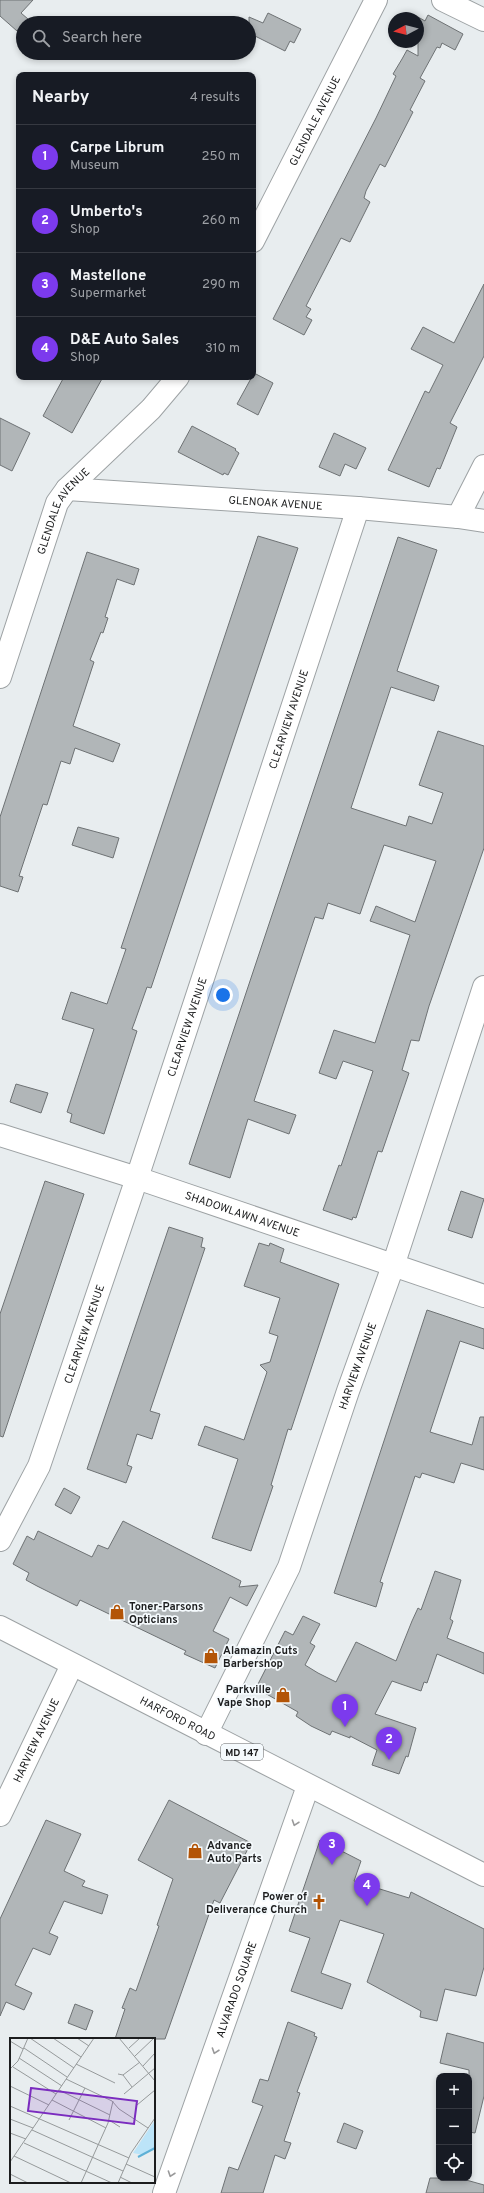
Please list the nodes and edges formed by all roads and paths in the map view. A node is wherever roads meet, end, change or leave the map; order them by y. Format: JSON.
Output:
{"nodes":[{"id":1,"x":376,"y":0,"type":"edge"},
{"id":2,"x":443,"y":0,"type":"edge"},
{"id":3,"x":484,"y":20,"type":"edge"},
{"id":4,"x":256,"y":235,"type":"edge"},
{"id":5,"x":175,"y":380,"type":"edge"},
{"id":6,"x":484,"y":466,"type":"edge"},
{"id":7,"x":67,"y":490,"type":"junction"},
{"id":8,"x":358,"y":508,"type":"junction"},
{"id":9,"x":458,"y":517,"type":"junction"},
{"id":10,"x":484,"y":521,"type":"edge"},
{"id":11,"x":0,"y":677,"type":"edge"},
{"id":12,"x":484,"y":986,"type":"edge"},
{"id":13,"x":0,"y":1135,"type":"edge"},
{"id":14,"x":137,"y":1178,"type":"junction"},
{"id":15,"x":393,"y":1266,"type":"junction"},
{"id":16,"x":484,"y":1296,"type":"edge"},
{"id":17,"x":0,"y":1540,"type":"edge"},
{"id":18,"x":0,"y":1627,"type":"edge"},
{"id":19,"x":72,"y":1665,"type":"junction"},
{"id":20,"x":206,"y":1734,"type":"junction"},
{"id":21,"x":308,"y":1786,"type":"junction"},
{"id":22,"x":0,"y":1815,"type":"edge"},
{"id":23,"x":484,"y":1875,"type":"edge"},
{"id":24,"x":164,"y":2193,"type":"edge"}],
"edges":[{"from":1,"to":4,"type":"street","name":"GLENDALE AVENUE"},
{"from":2,"to":3,"type":"street"},
{"from":5,"to":7,"type":"street","name":"GLENDALE AVENUE"},
{"from":6,"to":9,"type":"street"},
{"from":7,"to":8,"type":"street","name":"GLENOAK AVENUE"},
{"from":7,"to":11,"type":"street","name":"GLENDALE AVENUE"},
{"from":8,"to":9,"type":"street","name":"GLENOAK AVENUE"},
{"from":8,"to":14,"type":"street","name":"CLEARVIEW AVENUE"},
{"from":9,"to":10,"type":"street","name":"GLENOAK AVENUE"},
{"from":12,"to":15,"type":"street","name":"HARVIEW AVENUE"},
{"from":13,"to":14,"type":"street","name":"SHADOWLAWN AVENUE"},
{"from":14,"to":15,"type":"street","name":"SHADOWLAWN AVENUE"},
{"from":14,"to":17,"type":"street","name":"CLEARVIEW AVENUE"},
{"from":15,"to":16,"type":"street","name":"SHADOWLAWN AVENUE"},
{"from":15,"to":20,"type":"street","name":"HARVIEW AVENUE"},
{"from":18,"to":19,"type":"street","name":"HARFORD ROAD","number":"MD 147"},
{"from":19,"to":20,"type":"street","name":"HARFORD ROAD","number":"MD 147"},
{"from":19,"to":22,"type":"street","name":"HARVIEW AVENUE"},
{"from":20,"to":21,"type":"street","name":"HARFORD ROAD","number":"MD 147"},
{"from":21,"to":23,"type":"street","name":"HARFORD ROAD","number":"MD 147"},
{"from":21,"to":24,"type":"street","name":"ALVARADO SQUARE","one_way":true}]}
